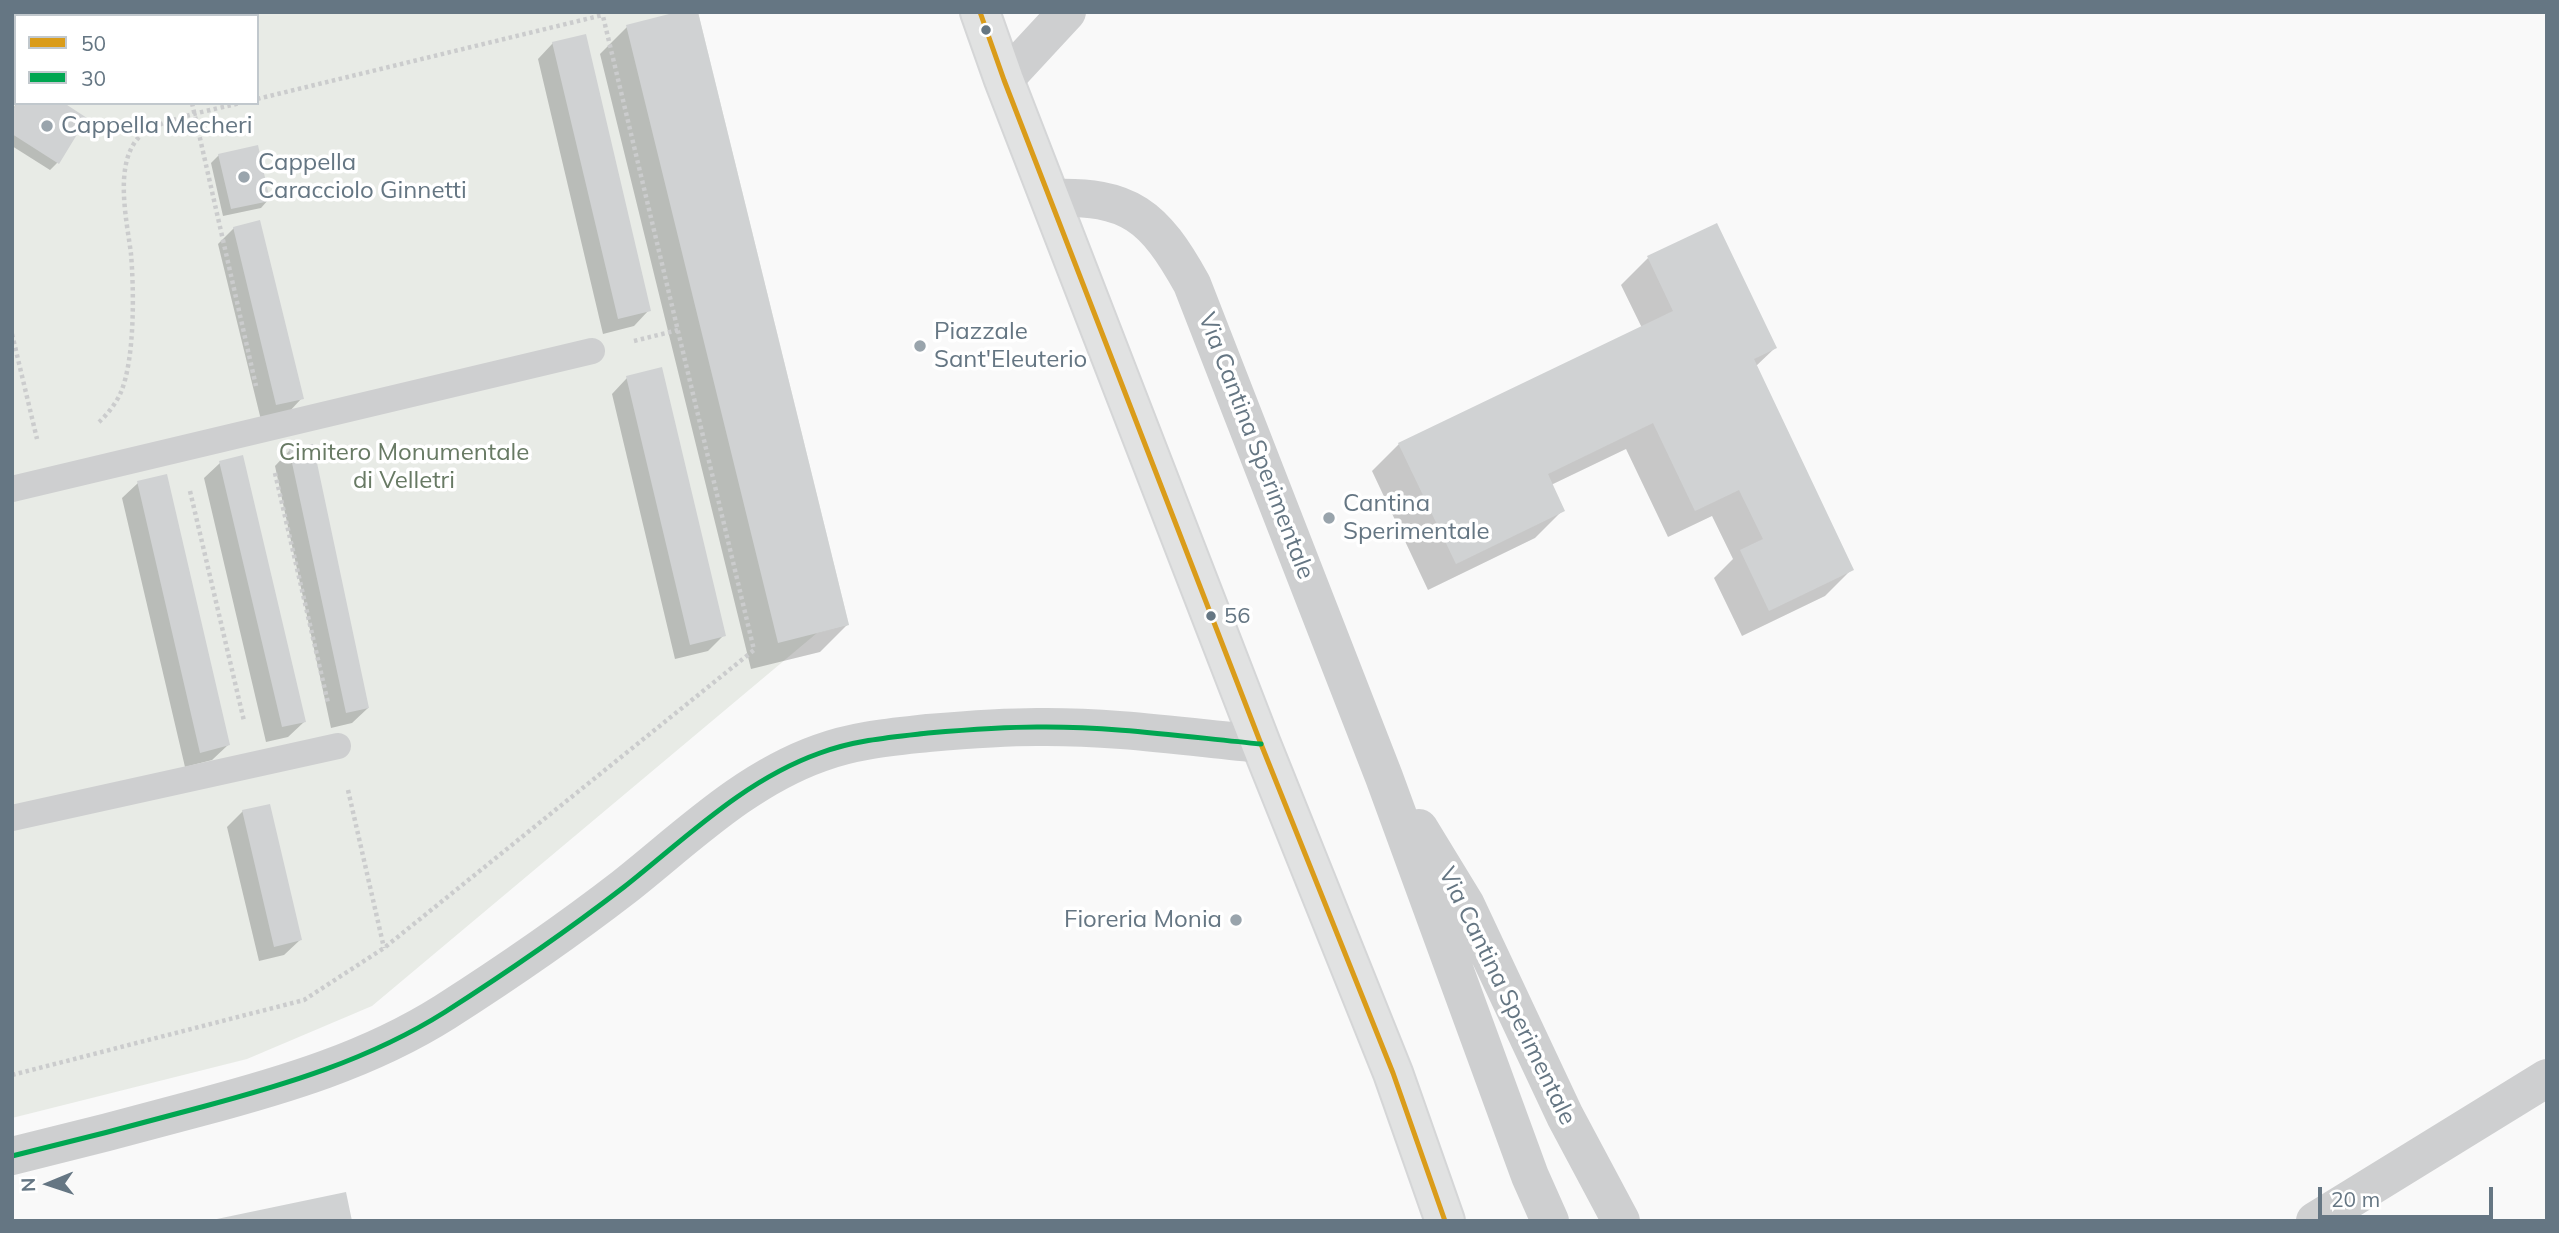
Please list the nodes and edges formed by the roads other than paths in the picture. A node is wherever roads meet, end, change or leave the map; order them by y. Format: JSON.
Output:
{"nodes":[{"id":1,"x":980,"y":12,"type":"edge"},
{"id":2,"x":1067,"y":12,"type":"edge"},
{"id":3,"x":1004,"y":80,"type":"junction"},
{"id":4,"x":1050,"y":198,"type":"junction"},
{"id":5,"x":592,"y":351,"type":"dead end"},
{"id":6,"x":12,"y":489,"type":"edge"},
{"id":7,"x":1261,"y":744,"type":"junction"},
{"id":8,"x":338,"y":746,"type":"road end"},
{"id":9,"x":1384,"y":777,"type":"junction"},
{"id":10,"x":12,"y":818,"type":"edge"},
{"id":11,"x":2547,"y":1078,"type":"edge"},
{"id":12,"x":12,"y":1156,"type":"edge"},
{"id":13,"x":1445,"y":1221,"type":"edge"},
{"id":14,"x":1550,"y":1221,"type":"edge"},
{"id":15,"x":1621,"y":1221,"type":"edge"},
{"id":16,"x":2315,"y":1221,"type":"edge"}],
"edges":[{"from":1,"to":3,"type":"main road"},
{"from":2,"to":3,"type":"street"},
{"from":3,"to":4,"type":"main road"},
{"from":4,"to":7,"type":"main road"},
{"from":4,"to":9,"type":"street","name":"Via Cantina Sperimentale"},
{"from":5,"to":6,"type":"lane"},
{"from":7,"to":12,"type":"street"},
{"from":7,"to":13,"type":"main road"},
{"from":8,"to":10,"type":"lane"},
{"from":9,"to":14,"type":"street","name":"Via Cantina Sperimentale"},
{"from":9,"to":15,"type":"street","name":"Via Cantina Sperimentale"},
{"from":11,"to":16,"type":"street"}]}
